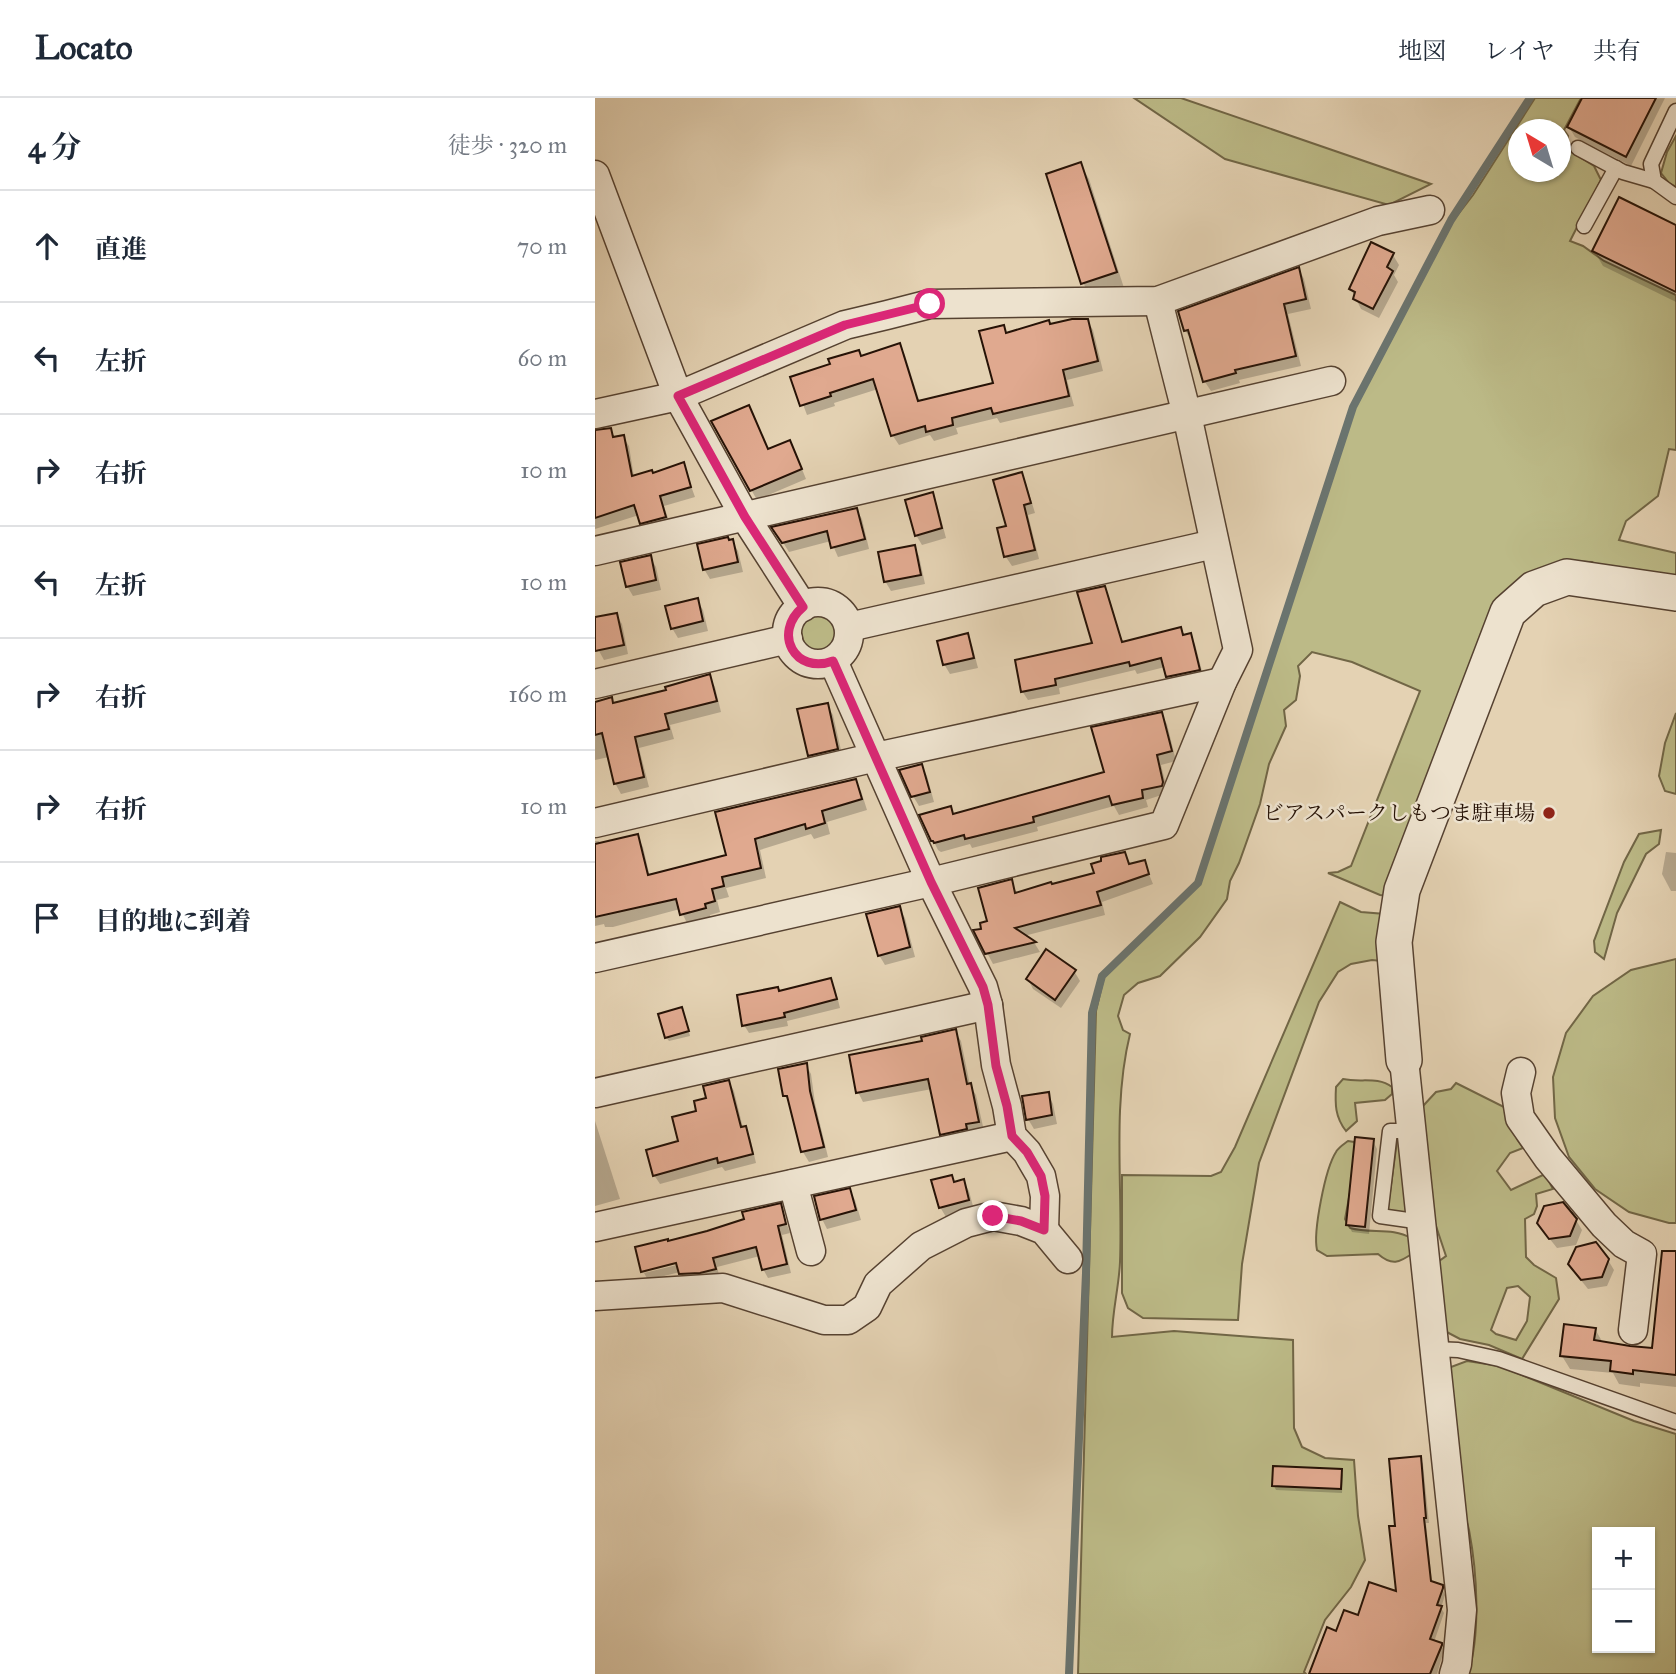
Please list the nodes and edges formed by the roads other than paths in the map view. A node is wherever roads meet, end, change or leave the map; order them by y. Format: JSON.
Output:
{"nodes":[{"id":1,"x":1676,"y":111,"type":"edge"},
{"id":2,"x":1578,"y":148,"type":"dead end"},
{"id":3,"x":1616,"y":168,"type":"junction"},
{"id":4,"x":595,"y":175,"type":"edge"},
{"id":5,"x":1654,"y":181,"type":"junction"},
{"id":6,"x":1676,"y":197,"type":"edge"},
{"id":7,"x":1430,"y":211,"type":"dead end"},
{"id":8,"x":1584,"y":226,"type":"dead end"},
{"id":9,"x":1158,"y":301,"type":"junction"},
{"id":10,"x":1331,"y":381,"type":"dead end"},
{"id":11,"x":678,"y":396,"type":"junction"},
{"id":12,"x":595,"y":414,"type":"edge"},
{"id":13,"x":1187,"y":415,"type":"junction"},
{"id":14,"x":745,"y":517,"type":"junction"},
{"id":15,"x":1214,"y":544,"type":"junction"},
{"id":16,"x":595,"y":551,"type":"edge"},
{"id":17,"x":1676,"y":593,"type":"edge"},
{"id":18,"x":803,"y":607,"type":"junction"},
{"id":19,"x":849,"y":627,"type":"junction"},
{"id":20,"x":788,"y":639,"type":"junction"},
{"id":21,"x":833,"y":661,"type":"junction"},
{"id":22,"x":1222,"y":682,"type":"junction"},
{"id":23,"x":595,"y":684,"type":"edge"},
{"id":24,"x":876,"y":757,"type":"junction"},
{"id":25,"x":595,"y":823,"type":"edge"},
{"id":26,"x":931,"y":882,"type":"junction"},
{"id":27,"x":595,"y":958,"type":"edge"},
{"id":28,"x":988,"y":1005,"type":"junction"},
{"id":29,"x":1404,"y":1060,"type":"joint"},
{"id":30,"x":1521,"y":1072,"type":"dead end"},
{"id":31,"x":595,"y":1093,"type":"edge"},
{"id":32,"x":1412,"y":1131,"type":"junction"},
{"id":33,"x":1012,"y":1136,"type":"junction"},
{"id":34,"x":793,"y":1184,"type":"junction"},
{"id":35,"x":1422,"y":1222,"type":"junction"},
{"id":36,"x":595,"y":1227,"type":"edge"},
{"id":37,"x":1044,"y":1230,"type":"junction"},
{"id":38,"x":811,"y":1251,"type":"dead end"},
{"id":39,"x":1068,"y":1259,"type":"dead end"},
{"id":40,"x":595,"y":1297,"type":"edge"},
{"id":41,"x":1633,"y":1330,"type":"dead end"},
{"id":42,"x":1434,"y":1349,"type":"junction"},
{"id":43,"x":1676,"y":1422,"type":"edge"},
{"id":44,"x":1454,"y":1674,"type":"edge"}],
"edges":[{"from":1,"to":5,"type":"lane"},
{"from":2,"to":3,"type":"lane"},
{"from":3,"to":5,"type":"lane"},
{"from":3,"to":8,"type":"lane"},
{"from":4,"to":11,"type":"street"},
{"from":5,"to":6,"type":"lane"},
{"from":7,"to":9,"type":"street"},
{"from":9,"to":11,"type":"street"},
{"from":9,"to":13,"type":"street"},
{"from":10,"to":13,"type":"street"},
{"from":11,"to":12,"type":"street"},
{"from":11,"to":14,"type":"street"},
{"from":13,"to":14,"type":"street"},
{"from":13,"to":15,"type":"street"},
{"from":14,"to":16,"type":"street"},
{"from":14,"to":18,"type":"street"},
{"from":15,"to":19,"type":"street"},
{"from":15,"to":22,"type":"street"},
{"from":17,"to":29,"type":"street"},
{"from":18,"to":19,"type":"street"},
{"from":18,"to":20,"type":"street"},
{"from":19,"to":21,"type":"street"},
{"from":20,"to":21,"type":"street"},
{"from":20,"to":23,"type":"street"},
{"from":21,"to":24,"type":"street"},
{"from":22,"to":24,"type":"street"},
{"from":22,"to":26,"type":"street"},
{"from":24,"to":25,"type":"street"},
{"from":24,"to":26,"type":"street"},
{"from":26,"to":27,"type":"street"},
{"from":26,"to":28,"type":"street"},
{"from":28,"to":31,"type":"street"},
{"from":28,"to":33,"type":"street"},
{"from":29,"to":32,"type":"street"},
{"from":30,"to":41,"type":"street"},
{"from":32,"to":35,"type":"street"},
{"from":32,"to":35,"type":"lane"},
{"from":33,"to":34,"type":"street"},
{"from":33,"to":37,"type":"street"},
{"from":34,"to":36,"type":"street"},
{"from":34,"to":38,"type":"street"},
{"from":35,"to":42,"type":"street"},
{"from":37,"to":39,"type":"street"},
{"from":37,"to":40,"type":"street"},
{"from":42,"to":43,"type":"lane"},
{"from":42,"to":44,"type":"street"}]}
